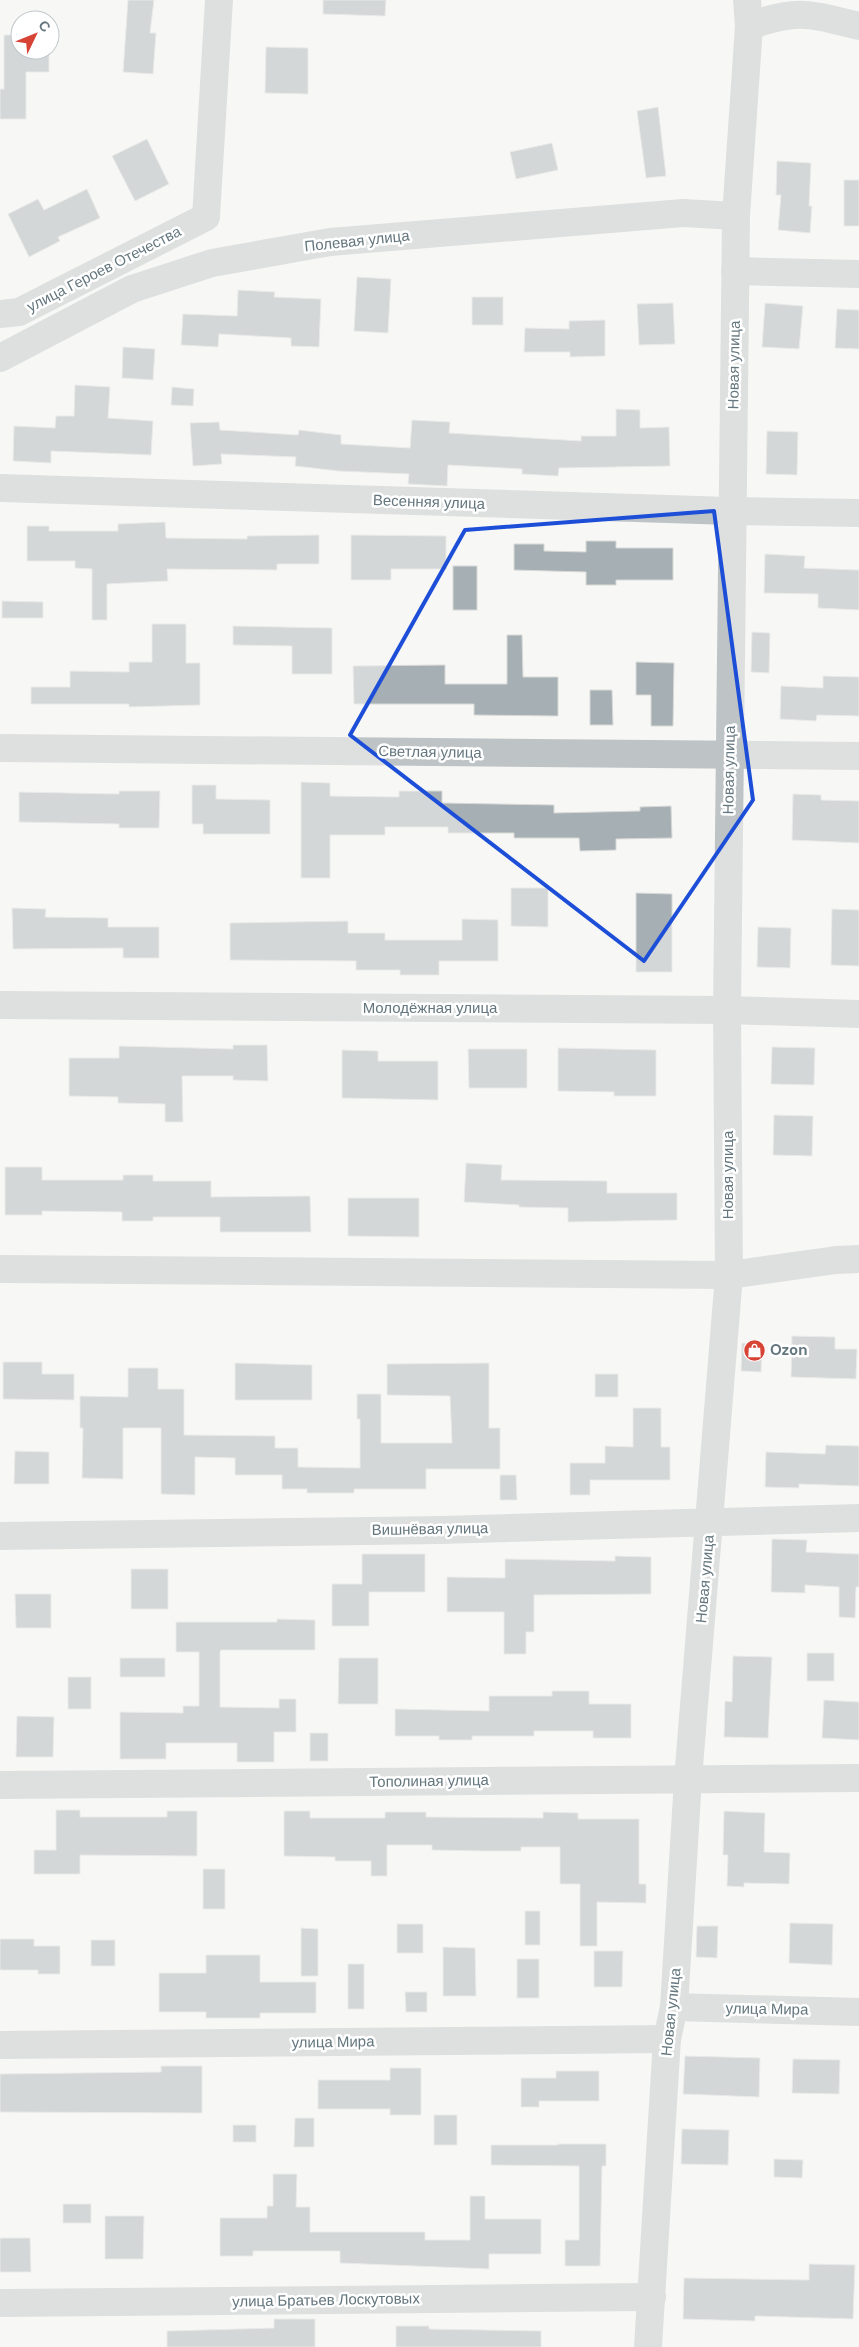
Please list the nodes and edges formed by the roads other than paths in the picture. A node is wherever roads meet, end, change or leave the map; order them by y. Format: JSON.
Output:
{"nodes":[{"id":1,"x":219,"y":0,"type":"edge"},
{"id":2,"x":748,"y":13,"type":"edge"},
{"id":3,"x":859,"y":26,"type":"edge"},
{"id":4,"x":736,"y":216,"type":"junction"},
{"id":5,"x":735,"y":271,"type":"junction"},
{"id":6,"x":859,"y":274,"type":"edge"},
{"id":7,"x":10,"y":313,"type":"edge"},
{"id":8,"x":48,"y":333,"type":"junction"},
{"id":9,"x":0,"y":358,"type":"edge"},
{"id":10,"x":0,"y":488,"type":"edge"},
{"id":11,"x":731,"y":511,"type":"junction"},
{"id":12,"x":859,"y":513,"type":"edge"},
{"id":13,"x":0,"y":748,"type":"edge"},
{"id":14,"x":729,"y":754,"type":"junction"},
{"id":15,"x":859,"y":756,"type":"edge"},
{"id":16,"x":0,"y":1005,"type":"edge"},
{"id":17,"x":727,"y":1010,"type":"junction"},
{"id":18,"x":859,"y":1014,"type":"edge"},
{"id":19,"x":859,"y":1259,"type":"edge"},
{"id":20,"x":0,"y":1269,"type":"edge"},
{"id":21,"x":729,"y":1275,"type":"junction"},
{"id":22,"x":859,"y":1518,"type":"edge"},
{"id":23,"x":710,"y":1521,"type":"junction"},
{"id":24,"x":0,"y":1536,"type":"edge"},
{"id":25,"x":859,"y":1778,"type":"edge"},
{"id":26,"x":688,"y":1779,"type":"junction"},
{"id":27,"x":0,"y":1785,"type":"edge"},
{"id":28,"x":674,"y":2007,"type":"junction"},
{"id":29,"x":859,"y":2012,"type":"edge"},
{"id":30,"x":667,"y":2039,"type":"junction"},
{"id":31,"x":0,"y":2045,"type":"edge"},
{"id":32,"x":652,"y":2297,"type":"junction"},
{"id":33,"x":0,"y":2303,"type":"edge"},
{"id":34,"x":648,"y":2347,"type":"edge"}],
"edges":[{"from":1,"to":7,"type":"street","name":"улица Героев Отечества"},
{"from":2,"to":3,"type":"street"},
{"from":2,"to":4,"type":"street","name":"Новая улица"},
{"from":4,"to":5,"type":"street","name":"Новая улица"},
{"from":4,"to":8,"type":"street","name":"Полевая улица"},
{"from":5,"to":6,"type":"street"},
{"from":5,"to":11,"type":"street","name":"Новая улица"},
{"from":7,"to":8,"type":"street"},
{"from":8,"to":9,"type":"street","name":"Полевая улица"},
{"from":10,"to":11,"type":"street","name":"Весенняя улица"},
{"from":11,"to":12,"type":"street","name":"Весенняя улица"},
{"from":11,"to":14,"type":"street","name":"Новая улица"},
{"from":13,"to":14,"type":"street","name":"Светлая улица"},
{"from":14,"to":15,"type":"street","name":"Светлая улица"},
{"from":14,"to":17,"type":"street","name":"Новая улица"},
{"from":16,"to":17,"type":"street","name":"Молодёжная улица"},
{"from":17,"to":18,"type":"street","name":"Молодёжная улица"},
{"from":17,"to":21,"type":"street","name":"Новая улица"},
{"from":19,"to":21,"type":"street"},
{"from":20,"to":21,"type":"street"},
{"from":21,"to":23,"type":"street","name":"Новая улица"},
{"from":22,"to":23,"type":"street","name":"Вишнёвая улица"},
{"from":23,"to":24,"type":"street","name":"Вишнёвая улица"},
{"from":23,"to":26,"type":"street","name":"Новая улица"},
{"from":25,"to":26,"type":"street","name":"Тополиная улица"},
{"from":26,"to":27,"type":"street","name":"Тополиная улица"},
{"from":26,"to":28,"type":"street","name":"Новая улица"},
{"from":28,"to":29,"type":"street","name":"улица Мира"},
{"from":28,"to":30,"type":"street","name":"Новая улица"},
{"from":30,"to":31,"type":"street","name":"улица Мира"},
{"from":30,"to":32,"type":"street","name":"Новая улица"},
{"from":32,"to":33,"type":"street","name":"улица Братьев Лоскутовых"},
{"from":32,"to":34,"type":"street","name":"Новая улица"}]}
